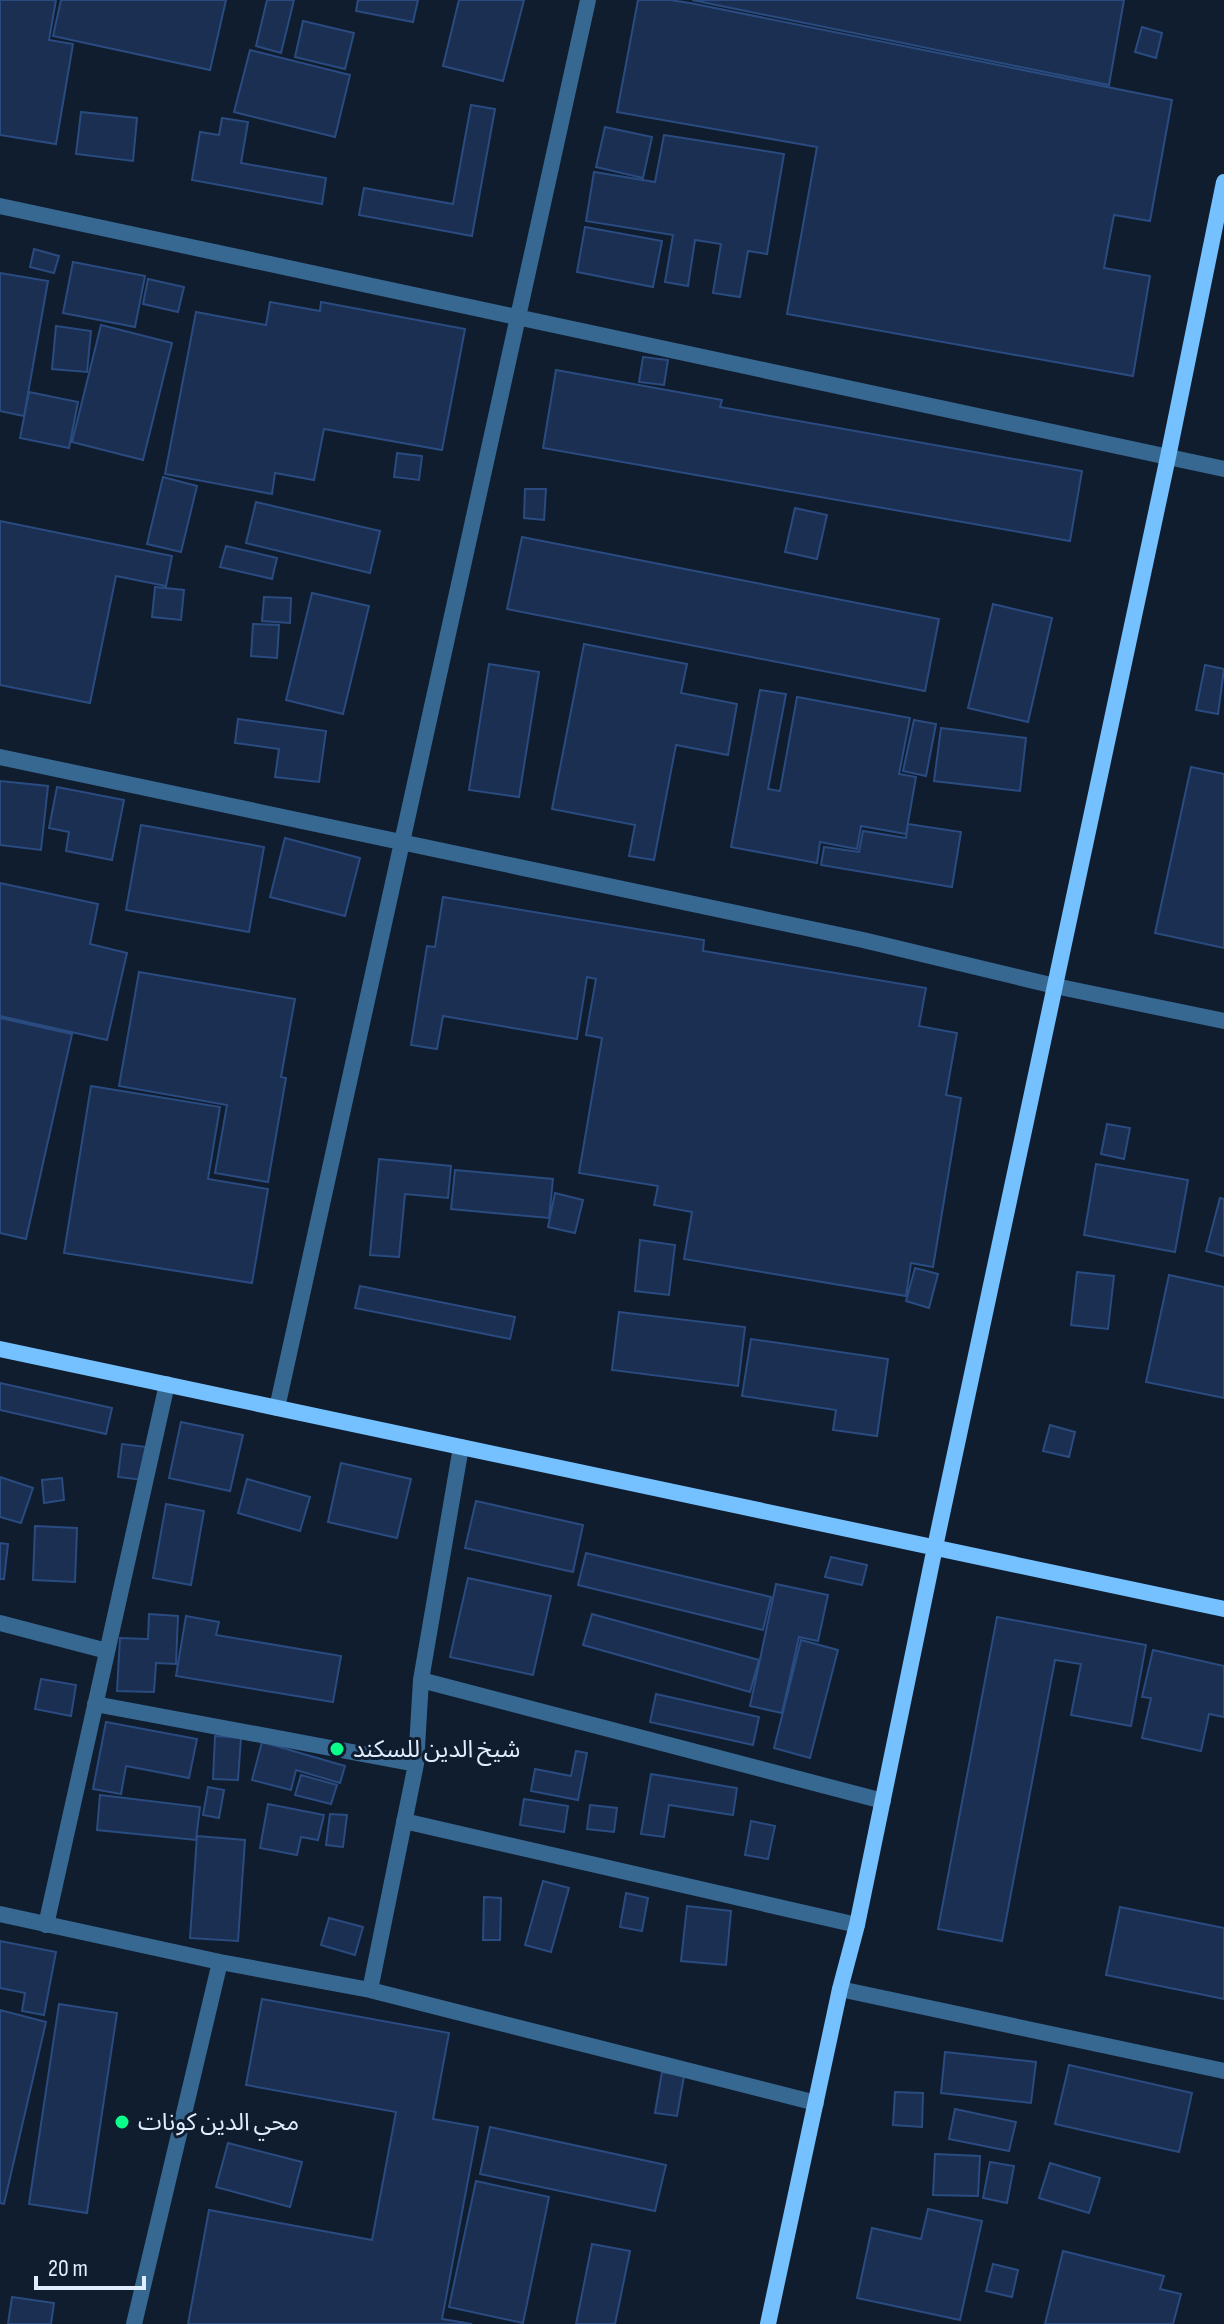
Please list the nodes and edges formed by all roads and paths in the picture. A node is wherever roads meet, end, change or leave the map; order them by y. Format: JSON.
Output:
{"nodes":[{"id":1,"x":588,"y":0,"type":"edge"},
{"id":2,"x":1224,"y":182,"type":"edge"},
{"id":3,"x":0,"y":206,"type":"edge"},
{"id":4,"x":518,"y":317,"type":"junction"},
{"id":5,"x":1168,"y":457,"type":"junction"},
{"id":6,"x":1224,"y":469,"type":"edge"},
{"id":7,"x":0,"y":757,"type":"edge"},
{"id":8,"x":402,"y":843,"type":"junction"},
{"id":9,"x":1055,"y":986,"type":"junction"},
{"id":10,"x":1224,"y":1021,"type":"edge"},
{"id":11,"x":0,"y":1349,"type":"edge"},
{"id":12,"x":167,"y":1384,"type":"junction"},
{"id":13,"x":277,"y":1408,"type":"junction"},
{"id":14,"x":461,"y":1447,"type":"junction"},
{"id":15,"x":935,"y":1547,"type":"junction"},
{"id":16,"x":1224,"y":1609,"type":"edge"},
{"id":17,"x":0,"y":1623,"type":"edge"},
{"id":18,"x":107,"y":1651,"type":"junction"},
{"id":19,"x":421,"y":1680,"type":"junction"},
{"id":20,"x":95,"y":1704,"type":"junction"},
{"id":21,"x":416,"y":1764,"type":"junction"},
{"id":22,"x":883,"y":1801,"type":"junction"},
{"id":23,"x":404,"y":1821,"type":"junction"},
{"id":24,"x":0,"y":1914,"type":"edge"},
{"id":25,"x":46,"y":1925,"type":"junction"},
{"id":26,"x":857,"y":1925,"type":"junction"},
{"id":27,"x":220,"y":1962,"type":"junction"},
{"id":28,"x":840,"y":1989,"type":"junction"},
{"id":29,"x":370,"y":1990,"type":"junction"},
{"id":30,"x":1224,"y":2071,"type":"edge"},
{"id":31,"x":816,"y":2103,"type":"junction"},
{"id":32,"x":134,"y":2324,"type":"edge"},
{"id":33,"x":768,"y":2324,"type":"edge"}],
"edges":[{"from":1,"to":4,"type":"lane"},
{"from":2,"to":5,"type":"street"},
{"from":3,"to":4,"type":"lane"},
{"from":4,"to":5,"type":"lane"},
{"from":4,"to":8,"type":"lane"},
{"from":5,"to":6,"type":"lane"},
{"from":5,"to":9,"type":"street"},
{"from":7,"to":8,"type":"lane"},
{"from":8,"to":9,"type":"lane"},
{"from":8,"to":13,"type":"lane"},
{"from":9,"to":10,"type":"lane"},
{"from":9,"to":15,"type":"street"},
{"from":11,"to":12,"type":"street"},
{"from":12,"to":13,"type":"street"},
{"from":12,"to":18,"type":"lane"},
{"from":13,"to":14,"type":"street"},
{"from":14,"to":15,"type":"street"},
{"from":14,"to":19,"type":"lane"},
{"from":15,"to":16,"type":"street"},
{"from":15,"to":22,"type":"street"},
{"from":17,"to":18,"type":"lane"},
{"from":18,"to":20,"type":"lane"},
{"from":19,"to":21,"type":"lane"},
{"from":19,"to":22,"type":"lane"},
{"from":20,"to":21,"type":"lane"},
{"from":20,"to":25,"type":"lane"},
{"from":21,"to":23,"type":"lane"},
{"from":22,"to":26,"type":"street"},
{"from":23,"to":26,"type":"lane"},
{"from":23,"to":29,"type":"lane"},
{"from":24,"to":25,"type":"lane"},
{"from":25,"to":27,"type":"lane"},
{"from":26,"to":28,"type":"street"},
{"from":27,"to":29,"type":"lane"},
{"from":27,"to":32,"type":"lane"},
{"from":28,"to":30,"type":"lane"},
{"from":28,"to":31,"type":"street"},
{"from":29,"to":31,"type":"lane"},
{"from":31,"to":33,"type":"street"}]}
